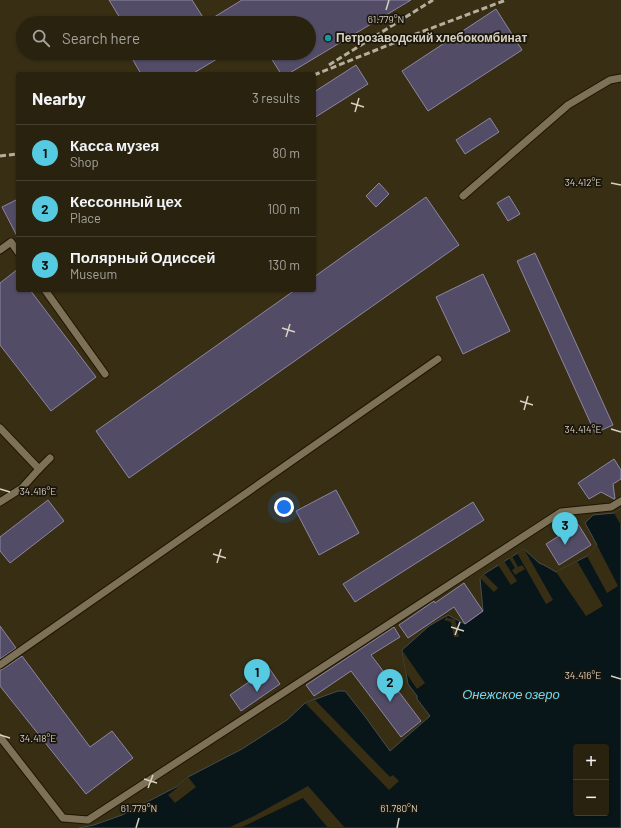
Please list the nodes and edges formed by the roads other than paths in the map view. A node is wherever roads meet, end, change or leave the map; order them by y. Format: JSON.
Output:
{"nodes":[{"id":1,"x":621,"y":78,"type":"edge"},
{"id":2,"x":463,"y":196,"type":"dead end"},
{"id":3,"x":16,"y":249,"type":"edge"},
{"id":4,"x":0,"y":250,"type":"edge"},
{"id":5,"x":46,"y":292,"type":"edge"},
{"id":6,"x":438,"y":359,"type":"dead end"},
{"id":7,"x":105,"y":374,"type":"dead end"},
{"id":8,"x":0,"y":428,"type":"edge"},
{"id":9,"x":50,"y":458,"type":"dead end"},
{"id":10,"x":39,"y":469,"type":"junction"},
{"id":11,"x":0,"y":502,"type":"edge"},
{"id":12,"x":621,"y":502,"type":"edge"},
{"id":13,"x":0,"y":665,"type":"edge"},
{"id":14,"x":0,"y":737,"type":"edge"}],
"edges":[{"from":1,"to":2,"type":"lane"},
{"from":3,"to":4,"type":"lane"},
{"from":5,"to":7,"type":"lane"},
{"from":6,"to":13,"type":"lane"},
{"from":8,"to":10,"type":"lane"},
{"from":9,"to":10,"type":"lane"},
{"from":10,"to":11,"type":"lane"},
{"from":12,"to":14,"type":"lane"}]}
